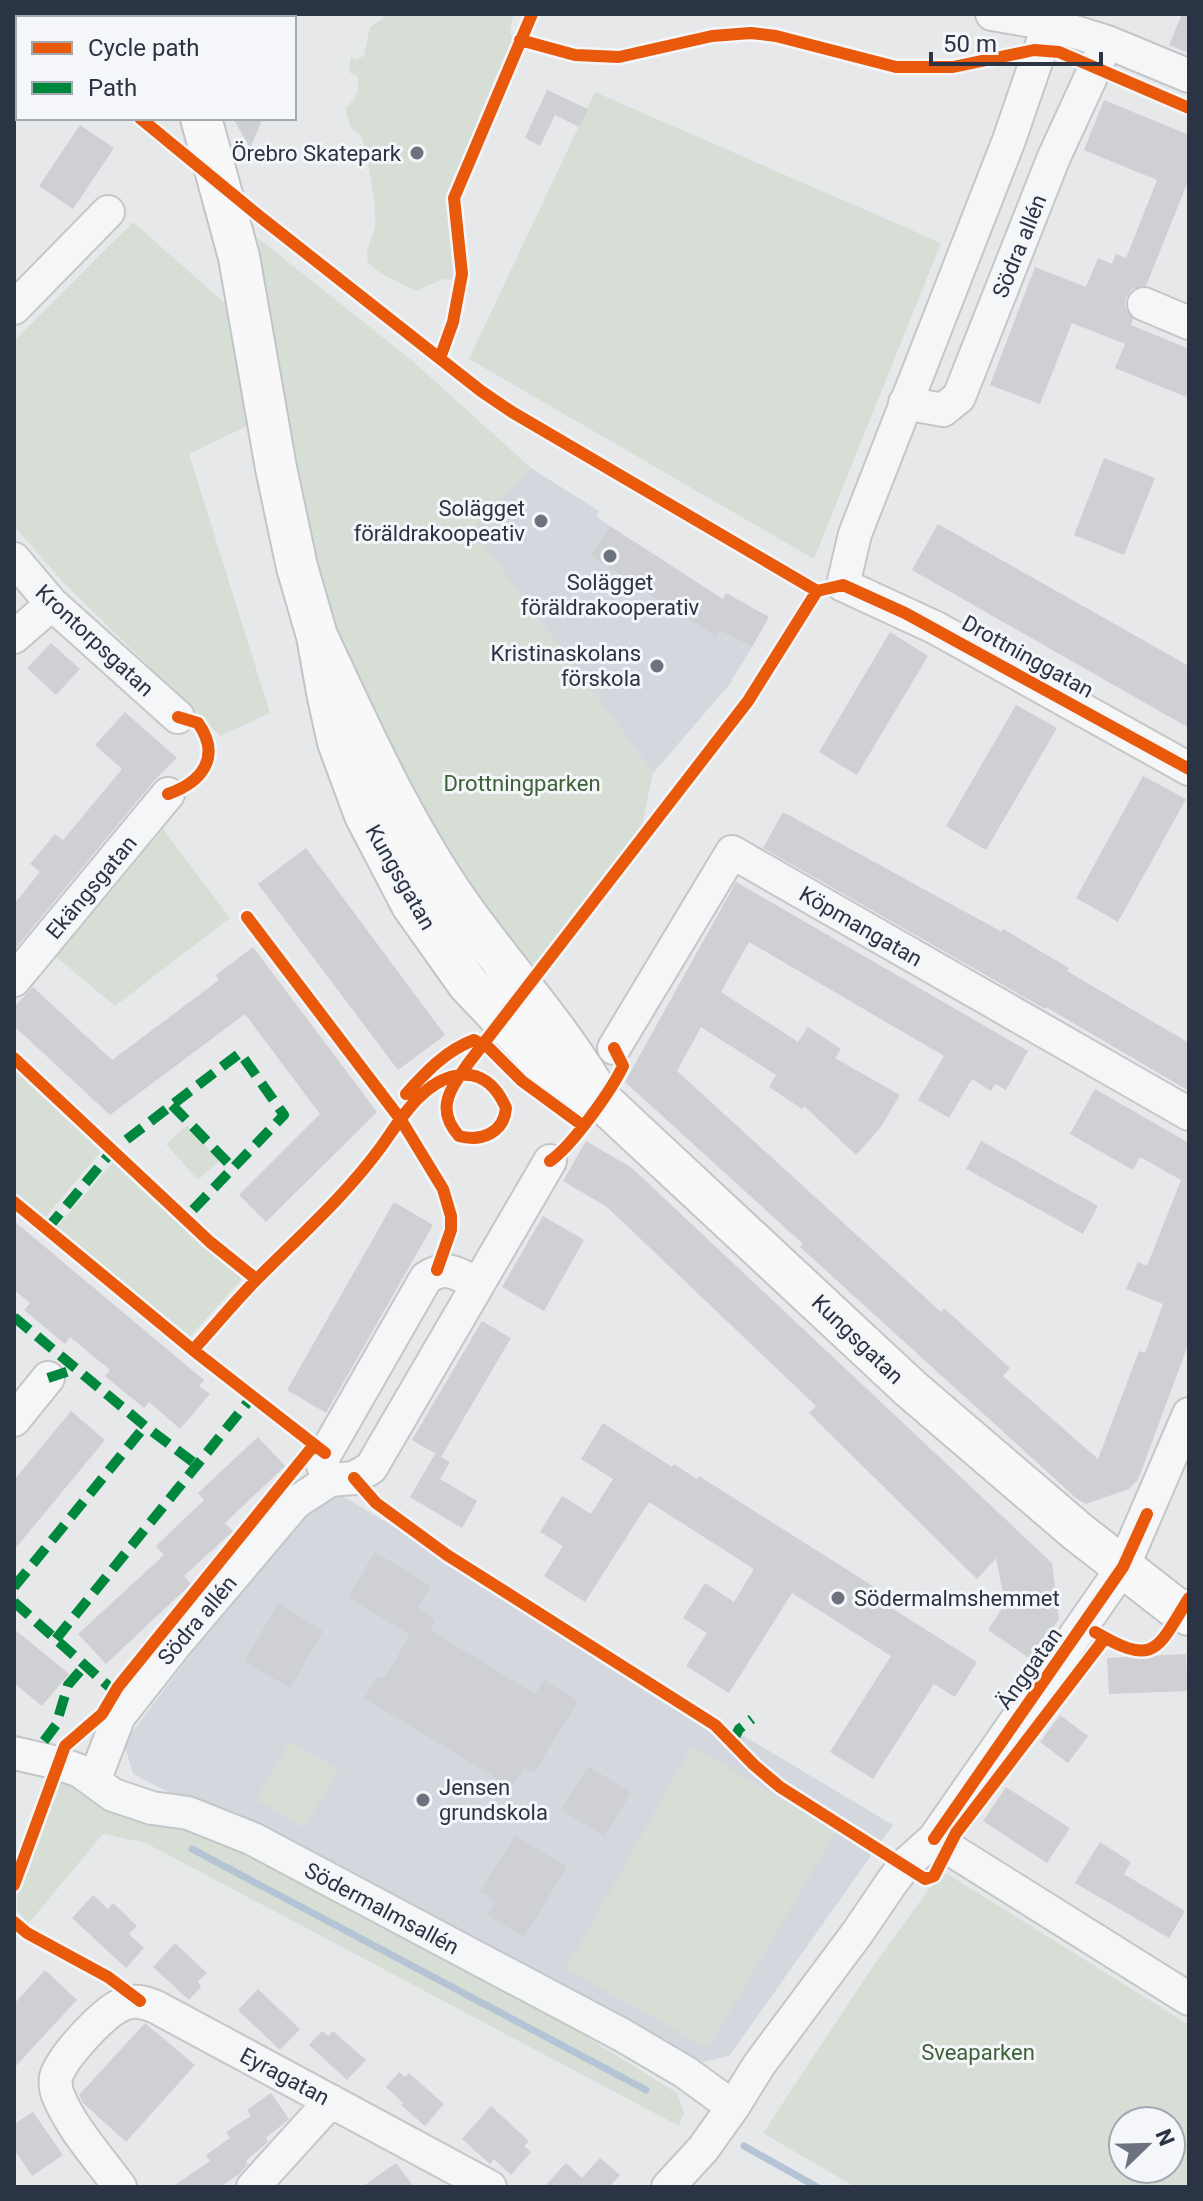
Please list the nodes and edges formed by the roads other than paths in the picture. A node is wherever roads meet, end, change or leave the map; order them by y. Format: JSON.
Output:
{"nodes":[{"id":1,"x":992,"y":14,"type":"edge"},
{"id":2,"x":1049,"y":24,"type":"junction"},
{"id":3,"x":1107,"y":42,"type":"junction"},
{"id":4,"x":1189,"y":76,"type":"edge"},
{"id":5,"x":176,"y":120,"type":"edge"},
{"id":6,"x":202,"y":120,"type":"edge"},
{"id":7,"x":227,"y":211,"type":"junction"},
{"id":8,"x":108,"y":212,"type":"dead end"},
{"id":9,"x":1144,"y":304,"type":"dead end"},
{"id":10,"x":14,"y":308,"type":"edge"},
{"id":11,"x":1189,"y":323,"type":"edge"},
{"id":12,"x":905,"y":403,"type":"junction"},
{"id":13,"x":14,"y":559,"type":"edge"},
{"id":14,"x":52,"y":604,"type":"junction"},
{"id":15,"x":14,"y":637,"type":"edge"},
{"id":16,"x":178,"y":717,"type":"dead end"},
{"id":17,"x":1189,"y":769,"type":"edge"},
{"id":18,"x":168,"y":794,"type":"dead end"},
{"id":19,"x":14,"y":980,"type":"edge"},
{"id":20,"x":614,"y":1048,"type":"dead end"},
{"id":21,"x":1189,"y":1114,"type":"edge"},
{"id":22,"x":550,"y":1161,"type":"dead end"},
{"id":23,"x":478,"y":1284,"type":"junction"},
{"id":24,"x":48,"y":1378,"type":"dead end"},
{"id":25,"x":1189,"y":1414,"type":"edge"},
{"id":26,"x":14,"y":1420,"type":"edge"},
{"id":27,"x":330,"y":1480,"type":"junction"},
{"id":28,"x":1123,"y":1567,"type":"junction"},
{"id":29,"x":1189,"y":1615,"type":"edge"},
{"id":30,"x":14,"y":1753,"type":"edge"},
{"id":31,"x":94,"y":1781,"type":"junction"},
{"id":32,"x":934,"y":1839,"type":"junction"},
{"id":33,"x":1189,"y":1999,"type":"edge"},
{"id":34,"x":331,"y":2101,"type":"junction"},
{"id":35,"x":733,"y":2107,"type":"junction"},
{"id":36,"x":446,"y":2178,"type":"edge"},
{"id":37,"x":120,"y":2187,"type":"edge"},
{"id":38,"x":253,"y":2187,"type":"edge"},
{"id":39,"x":490,"y":2187,"type":"edge"},
{"id":40,"x":668,"y":2187,"type":"edge"}],
"edges":[{"from":1,"to":2,"type":"street"},
{"from":2,"to":3,"type":"street"},
{"from":2,"to":12,"type":"street"},
{"from":3,"to":4,"type":"street"},
{"from":3,"to":12,"type":"street","name":"Södra allén"},
{"from":5,"to":7,"type":"main road","name":"Kungsgatan"},
{"from":6,"to":7,"type":"main road","name":"Kungsgatan"},
{"from":7,"to":28,"type":"main road","name":"Kungsgatan"},
{"from":8,"to":10,"type":"street"},
{"from":9,"to":11,"type":"street"},
{"from":12,"to":17,"type":"street","name":"Drottninggatan"},
{"from":13,"to":14,"type":"street","name":"Krontorpsgatan"},
{"from":14,"to":15,"type":"street"},
{"from":14,"to":16,"type":"street","name":"Krontorpsgatan"},
{"from":18,"to":19,"type":"street","name":"Ekängsgatan"},
{"from":20,"to":21,"type":"street","name":"Köpmangatan"},
{"from":22,"to":23,"type":"street","name":"Södra allén"},
{"from":23,"to":27,"type":"street","name":"Södra allén"},
{"from":23,"to":27,"type":"street"},
{"from":24,"to":26,"type":"street"},
{"from":25,"to":28,"type":"street","name":"Änggatan"},
{"from":27,"to":31,"type":"street","name":"Södra allén"},
{"from":28,"to":29,"type":"main road","name":"Kungsgatan"},
{"from":28,"to":32,"type":"street","name":"Änggatan"},
{"from":30,"to":31,"type":"street","name":"Södermalmsallén"},
{"from":31,"to":35,"type":"street","name":"Södermalmsallén"},
{"from":32,"to":33,"type":"street"},
{"from":32,"to":35,"type":"street","name":"Änggatan"},
{"from":34,"to":36,"type":"street","name":"Eyragatan"},
{"from":34,"to":37,"type":"street","name":"Eyragatan"},
{"from":34,"to":38,"type":"street"},
{"from":35,"to":40,"type":"street","name":"Änggatan"},
{"from":36,"to":39,"type":"street","name":"Eyragatan"}]}
